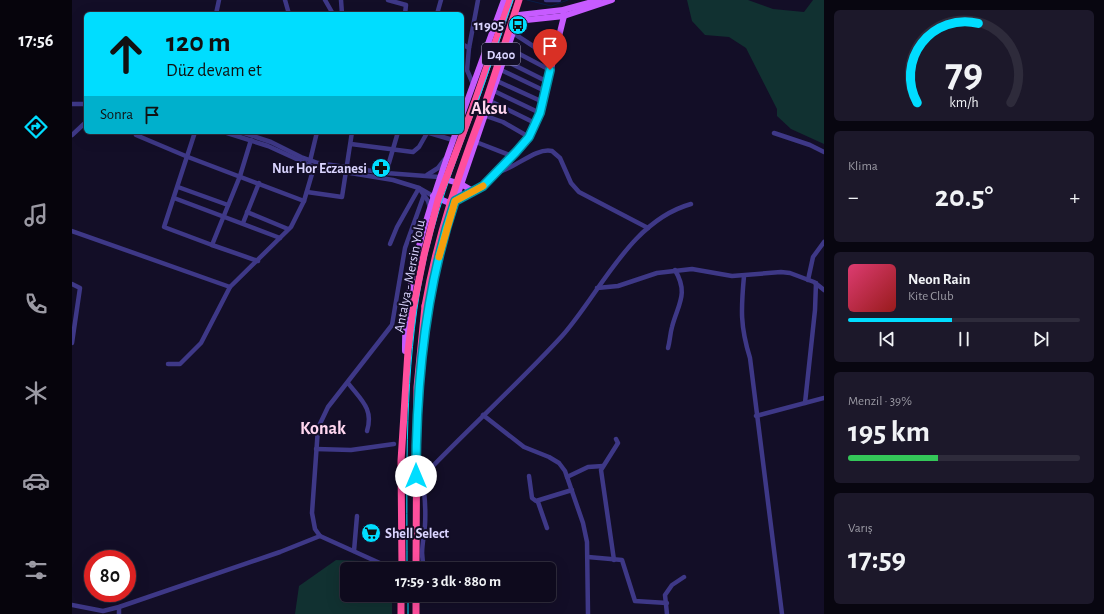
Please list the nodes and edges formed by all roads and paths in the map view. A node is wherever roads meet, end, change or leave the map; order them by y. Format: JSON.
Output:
{"nodes":[{"id":1,"x":219,"y":0,"type":"edge"},
{"id":2,"x":285,"y":0,"type":"edge"},
{"id":3,"x":325,"y":0,"type":"edge"},
{"id":4,"x":341,"y":0,"type":"edge"},
{"id":5,"x":389,"y":0,"type":"edge"},
{"id":6,"x":441,"y":0,"type":"edge"},
{"id":7,"x":478,"y":0,"type":"edge"},
{"id":8,"x":504,"y":0,"type":"edge"},
{"id":9,"x":510,"y":0,"type":"edge"},
{"id":10,"x":546,"y":0,"type":"edge"},
{"id":11,"x":559,"y":0,"type":"edge"},
{"id":12,"x":599,"y":0,"type":"edge"},
{"id":13,"x":612,"y":0,"type":"edge"},
{"id":14,"x":519,"y":1,"type":"edge"},
{"id":15,"x":216,"y":12,"type":"edge"},
{"id":16,"x":288,"y":12,"type":"edge"},
{"id":17,"x":332,"y":12,"type":"edge"},
{"id":18,"x":342,"y":12,"type":"edge"},
{"id":19,"x":404,"y":12,"type":"edge"},
{"id":20,"x":438,"y":12,"type":"edge"},
{"id":21,"x":564,"y":13,"type":"junction"},
{"id":22,"x":518,"y":18,"type":"junction"},
{"id":23,"x":513,"y":33,"type":"junction"},
{"id":24,"x":464,"y":45,"type":"edge"},
{"id":25,"x":468,"y":48,"type":"junction"},
{"id":26,"x":508,"y":48,"type":"junction"},
{"id":27,"x":504,"y":60,"type":"junction"},
{"id":28,"x":553,"y":60,"type":"junction"},
{"id":29,"x":501,"y":70,"type":"junction"},
{"id":30,"x":550,"y":70,"type":"junction"},
{"id":31,"x":497,"y":81,"type":"junction"},
{"id":32,"x":548,"y":82,"type":"junction"},
{"id":33,"x":473,"y":84,"type":"junction"},
{"id":34,"x":494,"y":91,"type":"junction"},
{"id":35,"x":546,"y":91,"type":"junction"},
{"id":36,"x":490,"y":102,"type":"junction"},
{"id":37,"x":543,"y":102,"type":"junction"},
{"id":38,"x":72,"y":104,"type":"edge"},
{"id":39,"x":84,"y":104,"type":"edge"},
{"id":40,"x":464,"y":109,"type":"edge"},
{"id":41,"x":540,"y":113,"type":"junction"},
{"id":42,"x":486,"y":116,"type":"junction"},
{"id":43,"x":84,"y":124,"type":"edge"},
{"id":44,"x":537,"y":124,"type":"junction"},
{"id":45,"x":464,"y":131,"type":"edge"},
{"id":46,"x":774,"y":133,"type":"dead end"},
{"id":47,"x":136,"y":134,"type":"edge"},
{"id":48,"x":194,"y":134,"type":"edge"},
{"id":49,"x":231,"y":134,"type":"edge"},
{"id":50,"x":247,"y":134,"type":"edge"},
{"id":51,"x":317,"y":134,"type":"edge"},
{"id":52,"x":352,"y":134,"type":"edge"},
{"id":53,"x":397,"y":134,"type":"edge"},
{"id":54,"x":425,"y":134,"type":"edge"},
{"id":55,"x":433,"y":134,"type":"edge"},
{"id":56,"x":455,"y":134,"type":"edge"},
{"id":57,"x":463,"y":134,"type":"edge"},
{"id":58,"x":72,"y":135,"type":"edge"},
{"id":59,"x":529,"y":137,"type":"junction"},
{"id":60,"x":251,"y":140,"type":"junction"},
{"id":61,"x":453,"y":140,"type":"junction"},
{"id":62,"x":476,"y":142,"type":"junction"},
{"id":63,"x":351,"y":144,"type":"junction"},
{"id":64,"x":393,"y":150,"type":"junction"},
{"id":65,"x":824,"y":152,"type":"edge"},
{"id":66,"x":448,"y":154,"type":"junction"},
{"id":67,"x":512,"y":156,"type":"junction"},
{"id":68,"x":188,"y":157,"type":"junction"},
{"id":69,"x":310,"y":161,"type":"junction"},
{"id":70,"x":314,"y":167,"type":"junction"},
{"id":71,"x":346,"y":170,"type":"junction"},
{"id":72,"x":386,"y":173,"type":"junction"},
{"id":73,"x":495,"y":173,"type":"junction"},
{"id":74,"x":240,"y":176,"type":"junction"},
{"id":75,"x":425,"y":176,"type":"junction"},
{"id":76,"x":439,"y":177,"type":"junction"},
{"id":77,"x":258,"y":183,"type":"junction"},
{"id":78,"x":461,"y":184,"type":"junction"},
{"id":79,"x":178,"y":187,"type":"junction"},
{"id":80,"x":418,"y":188,"type":"junction"},
{"id":81,"x":473,"y":191,"type":"junction"},
{"id":82,"x":307,"y":192,"type":"junction"},
{"id":83,"x":424,"y":195,"type":"junction"},
{"id":84,"x":433,"y":196,"type":"junction"},
{"id":85,"x":174,"y":198,"type":"junction"},
{"id":86,"x":304,"y":201,"type":"junction"},
{"id":87,"x":455,"y":201,"type":"junction"},
{"id":88,"x":691,"y":204,"type":"dead end"},
{"id":89,"x":228,"y":205,"type":"junction"},
{"id":90,"x":430,"y":208,"type":"junction"},
{"id":91,"x":247,"y":212,"type":"junction"},
{"id":92,"x":223,"y":216,"type":"junction"},
{"id":93,"x":243,"y":223,"type":"junction"},
{"id":94,"x":648,"y":228,"type":"junction"},
{"id":95,"x":288,"y":229,"type":"junction"},
{"id":96,"x":72,"y":230,"type":"edge"},
{"id":97,"x":280,"y":238,"type":"junction"},
{"id":98,"x":824,"y":242,"type":"edge"},
{"id":99,"x":390,"y":244,"type":"dead end"},
{"id":100,"x":212,"y":245,"type":"junction"},
{"id":101,"x":258,"y":261,"type":"junction"},
{"id":102,"x":675,"y":270,"type":"junction"},
{"id":103,"x":744,"y":276,"type":"junction"},
{"id":104,"x":808,"y":280,"type":"junction"},
{"id":105,"x":816,"y":283,"type":"junction"},
{"id":106,"x":72,"y":284,"type":"edge"},
{"id":107,"x":230,"y":287,"type":"junction"},
{"id":108,"x":597,"y":288,"type":"junction"},
{"id":109,"x":824,"y":290,"type":"edge"},
{"id":110,"x":72,"y":342,"type":"edge"},
{"id":111,"x":668,"y":348,"type":"dead end"},
{"id":112,"x":168,"y":364,"type":"dead end"},
{"id":113,"x":406,"y":375,"type":"junction"},
{"id":114,"x":348,"y":384,"type":"junction"},
{"id":115,"x":824,"y":398,"type":"edge"},
{"id":116,"x":805,"y":402,"type":"junction"},
{"id":117,"x":483,"y":415,"type":"junction"},
{"id":118,"x":416,"y":416,"type":"junction"},
{"id":119,"x":756,"y":416,"type":"junction"},
{"id":120,"x":367,"y":431,"type":"dead end"},
{"id":121,"x":616,"y":439,"type":"dead end"},
{"id":122,"x":394,"y":444,"type":"dead end"},
{"id":123,"x":316,"y":449,"type":"junction"},
{"id":124,"x":603,"y":466,"type":"junction"},
{"id":125,"x":418,"y":475,"type":"junction"},
{"id":126,"x":529,"y":476,"type":"dead end"},
{"id":127,"x":567,"y":477,"type":"junction"},
{"id":128,"x":572,"y":490,"type":"junction"},
{"id":129,"x":538,"y":502,"type":"junction"},
{"id":130,"x":357,"y":516,"type":"dead end"},
{"id":131,"x":547,"y":528,"type":"dead end"},
{"id":132,"x":320,"y":536,"type":"junction"},
{"id":133,"x":354,"y":551,"type":"junction"},
{"id":134,"x":588,"y":557,"type":"junction"},
{"id":135,"x":614,"y":560,"type":"junction"},
{"id":136,"x":377,"y":562,"type":"edge"},
{"id":137,"x":402,"y":562,"type":"edge"},
{"id":138,"x":416,"y":562,"type":"edge"},
{"id":139,"x":424,"y":562,"type":"edge"},
{"id":140,"x":684,"y":577,"type":"dead end"},
{"id":141,"x":401,"y":602,"type":"edge"},
{"id":142,"x":416,"y":602,"type":"edge"},
{"id":143,"x":667,"y":603,"type":"junction"},
{"id":144,"x":72,"y":605,"type":"edge"},
{"id":145,"x":119,"y":607,"type":"junction"},
{"id":146,"x":119,"y":614,"type":"edge"},
{"id":147,"x":401,"y":614,"type":"edge"},
{"id":148,"x":416,"y":614,"type":"edge"},
{"id":149,"x":588,"y":614,"type":"edge"},
{"id":150,"x":667,"y":614,"type":"edge"},
{"id":151,"x":782,"y":614,"type":"edge"}],
"edges":[{"from":1,"to":15,"type":"street"},
{"from":2,"to":16,"type":"street"},
{"from":3,"to":17,"type":"street"},
{"from":4,"to":18,"type":"street"},
{"from":5,"to":19,"type":"street"},
{"from":6,"to":20,"type":"street"},
{"from":7,"to":25,"type":"street"},
{"from":8,"to":33,"type":"main road"},
{"from":9,"to":45,"type":"highway","name":"Antalya - Mersin Yolu","number":"D400","bridge":true},
{"from":10,"to":11,"type":"street"},
{"from":12,"to":21,"type":"main road"},
{"from":13,"to":21,"type":"main road"},
{"from":14,"to":22,"type":"highway"},
{"from":14,"to":118,"type":"highway","name":"Antalya - Mersin Yolu","number":"D400","bridge":true},
{"from":21,"to":22,"type":"main road"},
{"from":21,"to":28,"type":"main road"},
{"from":22,"to":23,"type":"main road"},
{"from":23,"to":26,"type":"main road"},
{"from":23,"to":28,"type":"street"},
{"from":24,"to":25,"type":"street"},
{"from":25,"to":33,"type":"street"},
{"from":26,"to":27,"type":"main road"},
{"from":26,"to":30,"type":"street"},
{"from":27,"to":29,"type":"main road"},
{"from":27,"to":32,"type":"street"},
{"from":28,"to":30,"type":"main road"},
{"from":29,"to":31,"type":"main road"},
{"from":29,"to":35,"type":"street"},
{"from":30,"to":32,"type":"main road"},
{"from":31,"to":34,"type":"main road"},
{"from":31,"to":37,"type":"street"},
{"from":32,"to":35,"type":"main road"},
{"from":33,"to":40,"type":"main road"},
{"from":34,"to":36,"type":"main road"},
{"from":34,"to":41,"type":"street"},
{"from":35,"to":37,"type":"main road"},
{"from":36,"to":42,"type":"main road"},
{"from":36,"to":44,"type":"street"},
{"from":37,"to":41,"type":"main road"},
{"from":38,"to":39,"type":"street"},
{"from":41,"to":44,"type":"main road"},
{"from":42,"to":59,"type":"street"},
{"from":42,"to":62,"type":"main road"},
{"from":43,"to":58,"type":"street"},
{"from":44,"to":59,"type":"main road"},
{"from":46,"to":65,"type":"street"},
{"from":47,"to":68,"type":"street"},
{"from":48,"to":68,"type":"street"},
{"from":49,"to":60,"type":"street"},
{"from":50,"to":69,"type":"street"},
{"from":51,"to":69,"type":"street"},
{"from":52,"to":63,"type":"street"},
{"from":53,"to":64,"type":"street"},
{"from":54,"to":64,"type":"street"},
{"from":55,"to":61,"type":"street"},
{"from":56,"to":61,"type":"main road"},
{"from":57,"to":113,"type":"highway","name":"Antalya - Mersin Yolu","number":"D400","bridge":true},
{"from":59,"to":67,"type":"main road"},
{"from":60,"to":70,"type":"street"},
{"from":60,"to":74,"type":"street"},
{"from":61,"to":66,"type":"main road"},
{"from":62,"to":67,"type":"street"},
{"from":62,"to":78,"type":"main road"},
{"from":63,"to":64,"type":"street"},
{"from":63,"to":71,"type":"street"},
{"from":64,"to":72,"type":"street"},
{"from":66,"to":75,"type":"street"},
{"from":66,"to":76,"type":"main road"},
{"from":67,"to":73,"type":"main road"},
{"from":68,"to":74,"type":"street"},
{"from":68,"to":79,"type":"street"},
{"from":69,"to":71,"type":"street"},
{"from":70,"to":71,"type":"street"},
{"from":70,"to":82,"type":"street"},
{"from":71,"to":72,"type":"street"},
{"from":71,"to":80,"type":"street"},
{"from":71,"to":82,"type":"street"},
{"from":72,"to":75,"type":"street"},
{"from":73,"to":81,"type":"main road"},
{"from":73,"to":94,"type":"street"},
{"from":74,"to":77,"type":"street"},
{"from":74,"to":89,"type":"street"},
{"from":75,"to":76,"type":"street"},
{"from":76,"to":78,"type":"main road"},
{"from":76,"to":84,"type":"main road"},
{"from":77,"to":86,"type":"street"},
{"from":77,"to":91,"type":"street"},
{"from":78,"to":81,"type":"main road"},
{"from":78,"to":87,"type":"main road"},
{"from":79,"to":85,"type":"street"},
{"from":79,"to":89,"type":"street"},
{"from":80,"to":83,"type":"street"},
{"from":80,"to":84,"type":"street"},
{"from":80,"to":99,"type":"street"},
{"from":81,"to":87,"type":"main road"},
{"from":82,"to":86,"type":"street"},
{"from":83,"to":90,"type":"street"},
{"from":83,"to":114,"type":"street"},
{"from":84,"to":87,"type":"main road"},
{"from":84,"to":90,"type":"main road"},
{"from":85,"to":92,"type":"street"},
{"from":85,"to":100,"type":"street"},
{"from":86,"to":95,"type":"street"},
{"from":87,"to":118,"type":"main road"},
{"from":88,"to":94,"type":"street"},
{"from":89,"to":92,"type":"street"},
{"from":90,"to":113,"type":"main road"},
{"from":91,"to":93,"type":"street"},
{"from":91,"to":95,"type":"street"},
{"from":92,"to":93,"type":"street"},
{"from":92,"to":100,"type":"street"},
{"from":93,"to":97,"type":"street"},
{"from":94,"to":108,"type":"street"},
{"from":95,"to":97,"type":"street"},
{"from":96,"to":107,"type":"street"},
{"from":97,"to":101,"type":"street"},
{"from":98,"to":104,"type":"street"},
{"from":100,"to":101,"type":"street"},
{"from":101,"to":107,"type":"street"},
{"from":102,"to":103,"type":"street"},
{"from":102,"to":108,"type":"street"},
{"from":102,"to":111,"type":"street"},
{"from":103,"to":104,"type":"street"},
{"from":103,"to":119,"type":"street"},
{"from":104,"to":105,"type":"street"},
{"from":105,"to":109,"type":"street"},
{"from":105,"to":116,"type":"street"},
{"from":106,"to":110,"type":"street"},
{"from":107,"to":112,"type":"street"},
{"from":108,"to":117,"type":"street"},
{"from":113,"to":137,"type":"highway","name":"Antalya - Mersin Yolu","number":"D400"},
{"from":114,"to":120,"type":"street"},
{"from":114,"to":123,"type":"street"},
{"from":115,"to":116,"type":"street"},
{"from":116,"to":119,"type":"street"},
{"from":117,"to":125,"type":"street"},
{"from":117,"to":127,"type":"street"},
{"from":118,"to":125,"type":"highway","name":"Antalya - Mersin Yolu","number":"D400"},
{"from":119,"to":151,"type":"street"},
{"from":121,"to":124,"type":"street"},
{"from":122,"to":123,"type":"street"},
{"from":123,"to":132,"type":"street"},
{"from":124,"to":127,"type":"street"},
{"from":124,"to":135,"type":"street"},
{"from":125,"to":138,"type":"highway","name":"Antalya - Mersin Yolu","number":"D400"},
{"from":125,"to":139,"type":"street"},
{"from":126,"to":129,"type":"street"},
{"from":127,"to":128,"type":"street"},
{"from":128,"to":129,"type":"street"},
{"from":128,"to":134,"type":"street"},
{"from":129,"to":131,"type":"street"},
{"from":130,"to":133,"type":"street"},
{"from":132,"to":133,"type":"street"},
{"from":132,"to":145,"type":"street"},
{"from":133,"to":136,"type":"street"},
{"from":134,"to":135,"type":"street"},
{"from":134,"to":149,"type":"street"},
{"from":135,"to":143,"type":"street"},
{"from":140,"to":143,"type":"street"},
{"from":141,"to":147,"type":"highway"},
{"from":142,"to":148,"type":"highway"},
{"from":143,"to":150,"type":"street"},
{"from":144,"to":145,"type":"street"},
{"from":145,"to":146,"type":"street"}]}
